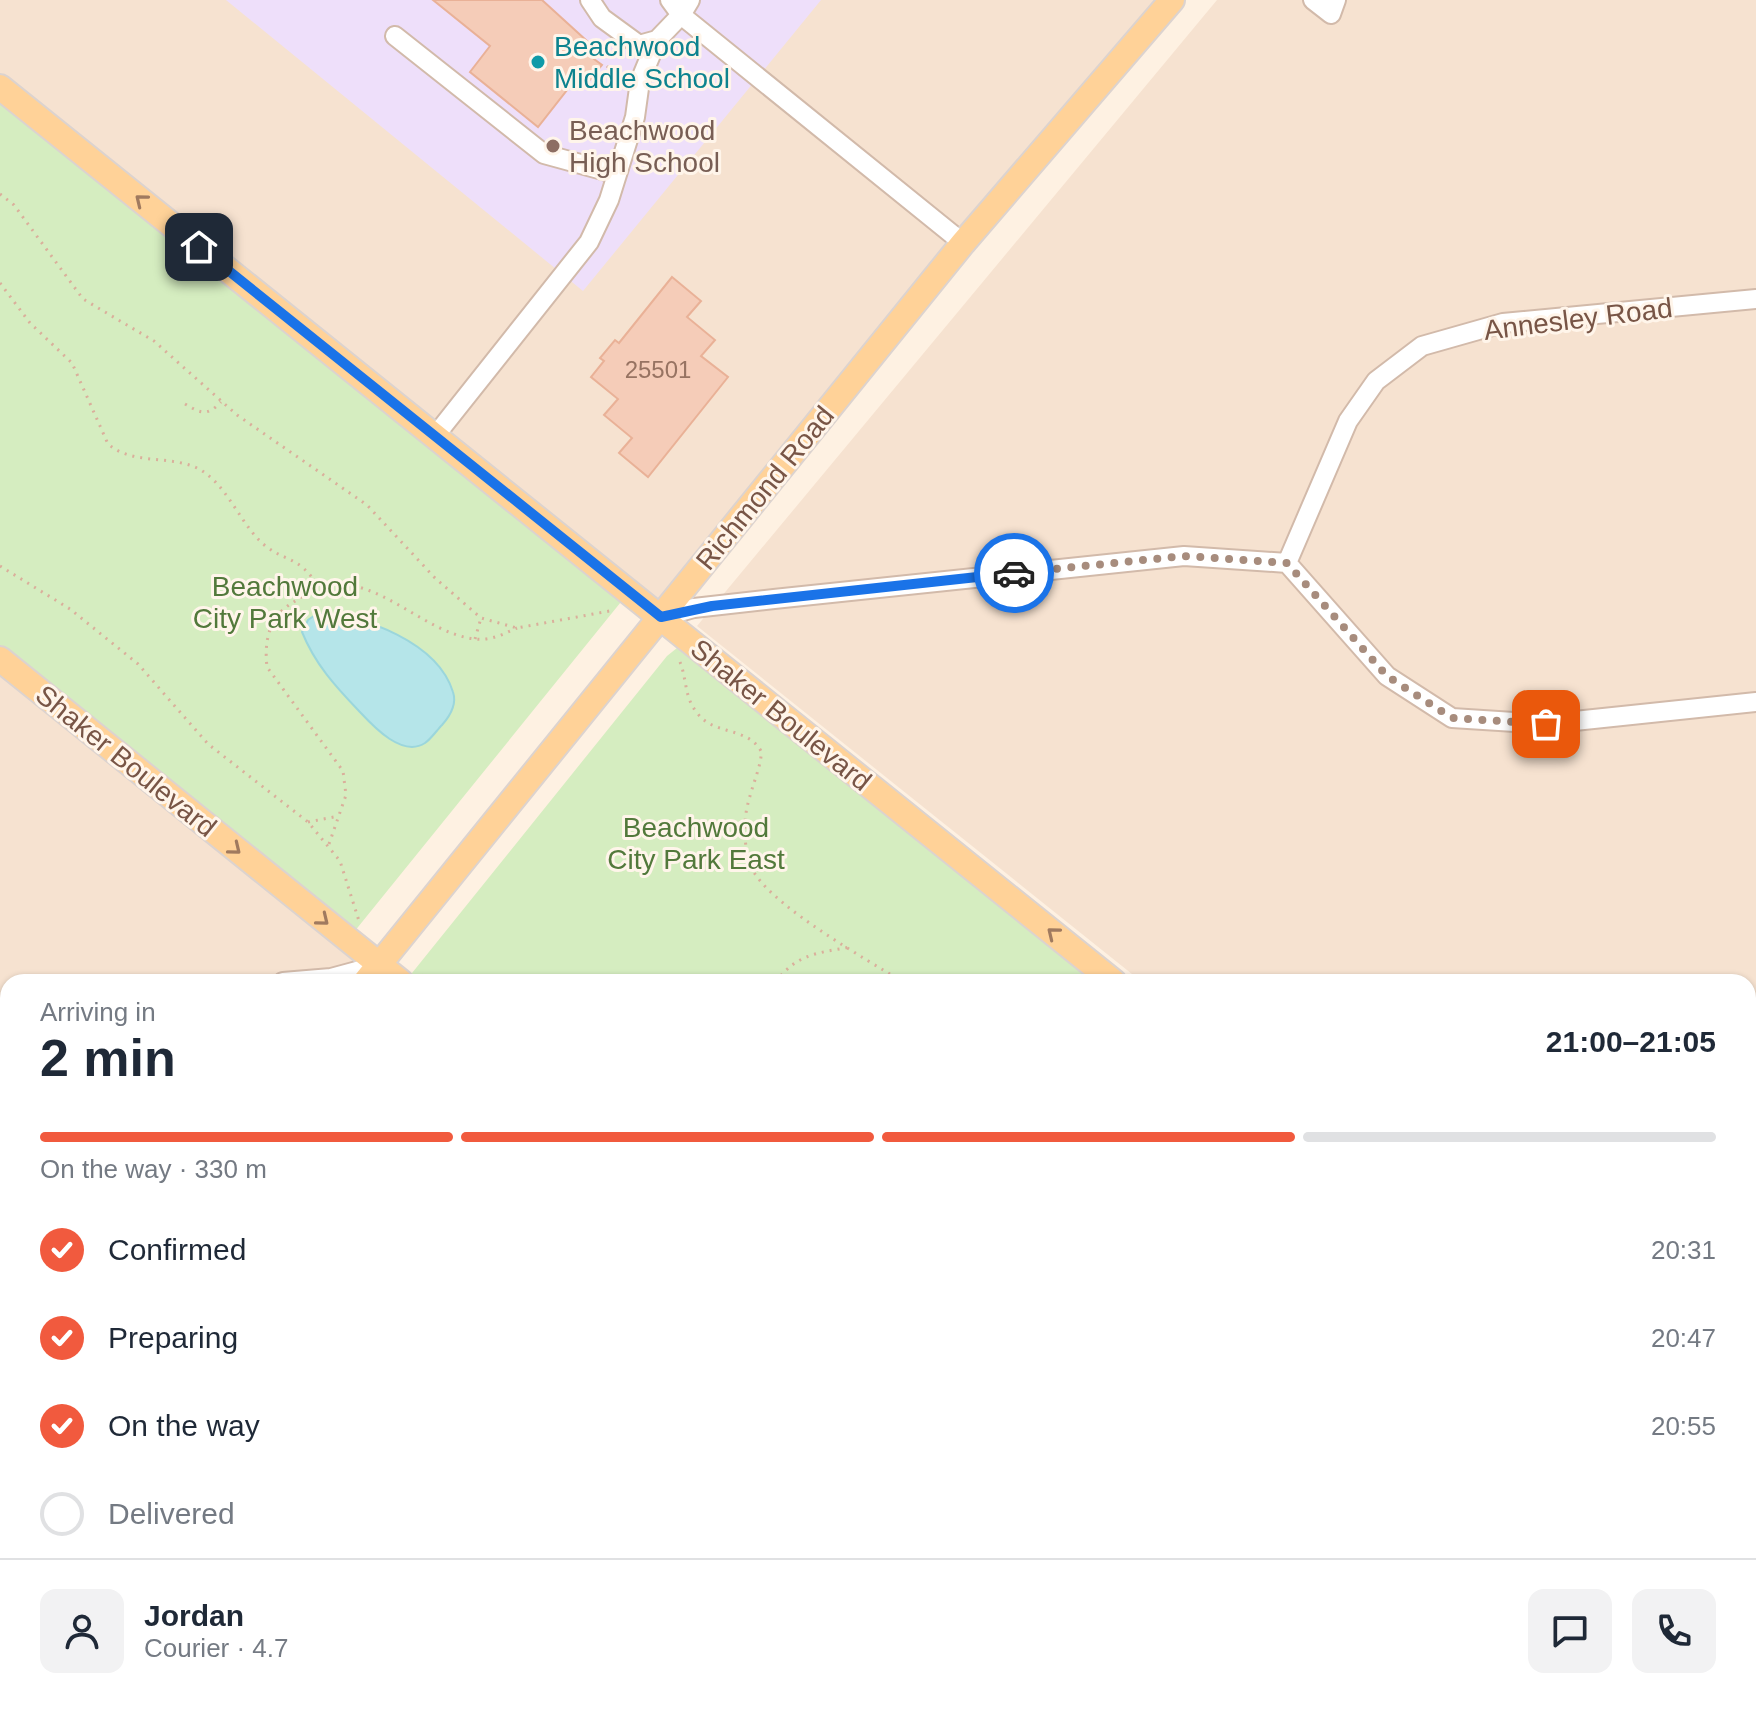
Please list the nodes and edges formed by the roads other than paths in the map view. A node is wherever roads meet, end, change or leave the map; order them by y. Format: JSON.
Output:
{"nodes":[{"id":1,"x":590,"y":0,"type":"edge"},
{"id":2,"x":1172,"y":0,"type":"edge"},
{"id":3,"x":1313,"y":0,"type":"edge"},
{"id":4,"x":1336,"y":0,"type":"edge"},
{"id":5,"x":680,"y":5,"type":"edge"},
{"id":6,"x":395,"y":36,"type":"dead end"},
{"id":7,"x":657,"y":40,"type":"junction"},
{"id":8,"x":0,"y":87,"type":"edge"},
{"id":9,"x":617,"y":174,"type":"junction"},
{"id":10,"x":963,"y":243,"type":"junction"},
{"id":11,"x":1756,"y":299,"type":"edge"},
{"id":12,"x":435,"y":436,"type":"junction"},
{"id":13,"x":1287,"y":563,"type":"junction"},
{"id":14,"x":661,"y":617,"type":"junction"},
{"id":15,"x":0,"y":659,"type":"edge"},
{"id":16,"x":1756,"y":702,"type":"edge"},
{"id":17,"x":372,"y":973,"type":"edge"},
{"id":18,"x":1104,"y":974,"type":"edge"}],
"edges":[{"from":1,"to":7,"type":"street"},
{"from":2,"to":10,"type":"main road","name":"Richmond Road"},
{"from":3,"to":4,"type":"street"},
{"from":5,"to":7,"type":"street"},
{"from":5,"to":10,"type":"street"},
{"from":6,"to":9,"type":"street"},
{"from":7,"to":9,"type":"street"},
{"from":12,"to":8,"type":"main road","name":"Shaker Boulevard","one_way":true},
{"from":9,"to":12,"type":"street"},
{"from":10,"to":14,"type":"main road","name":"Richmond Road"},
{"from":11,"to":13,"type":"street","name":"Annesley Road"},
{"from":12,"to":14,"type":"main road","name":"Shaker Boulevard"},
{"from":13,"to":14,"type":"street"},
{"from":13,"to":16,"type":"street"},
{"from":14,"to":17,"type":"main road","name":"Richmond Road"},
{"from":18,"to":14,"type":"main road","name":"Shaker Boulevard","one_way":true},
{"from":15,"to":17,"type":"main road","name":"Shaker Boulevard","one_way":true}]}
